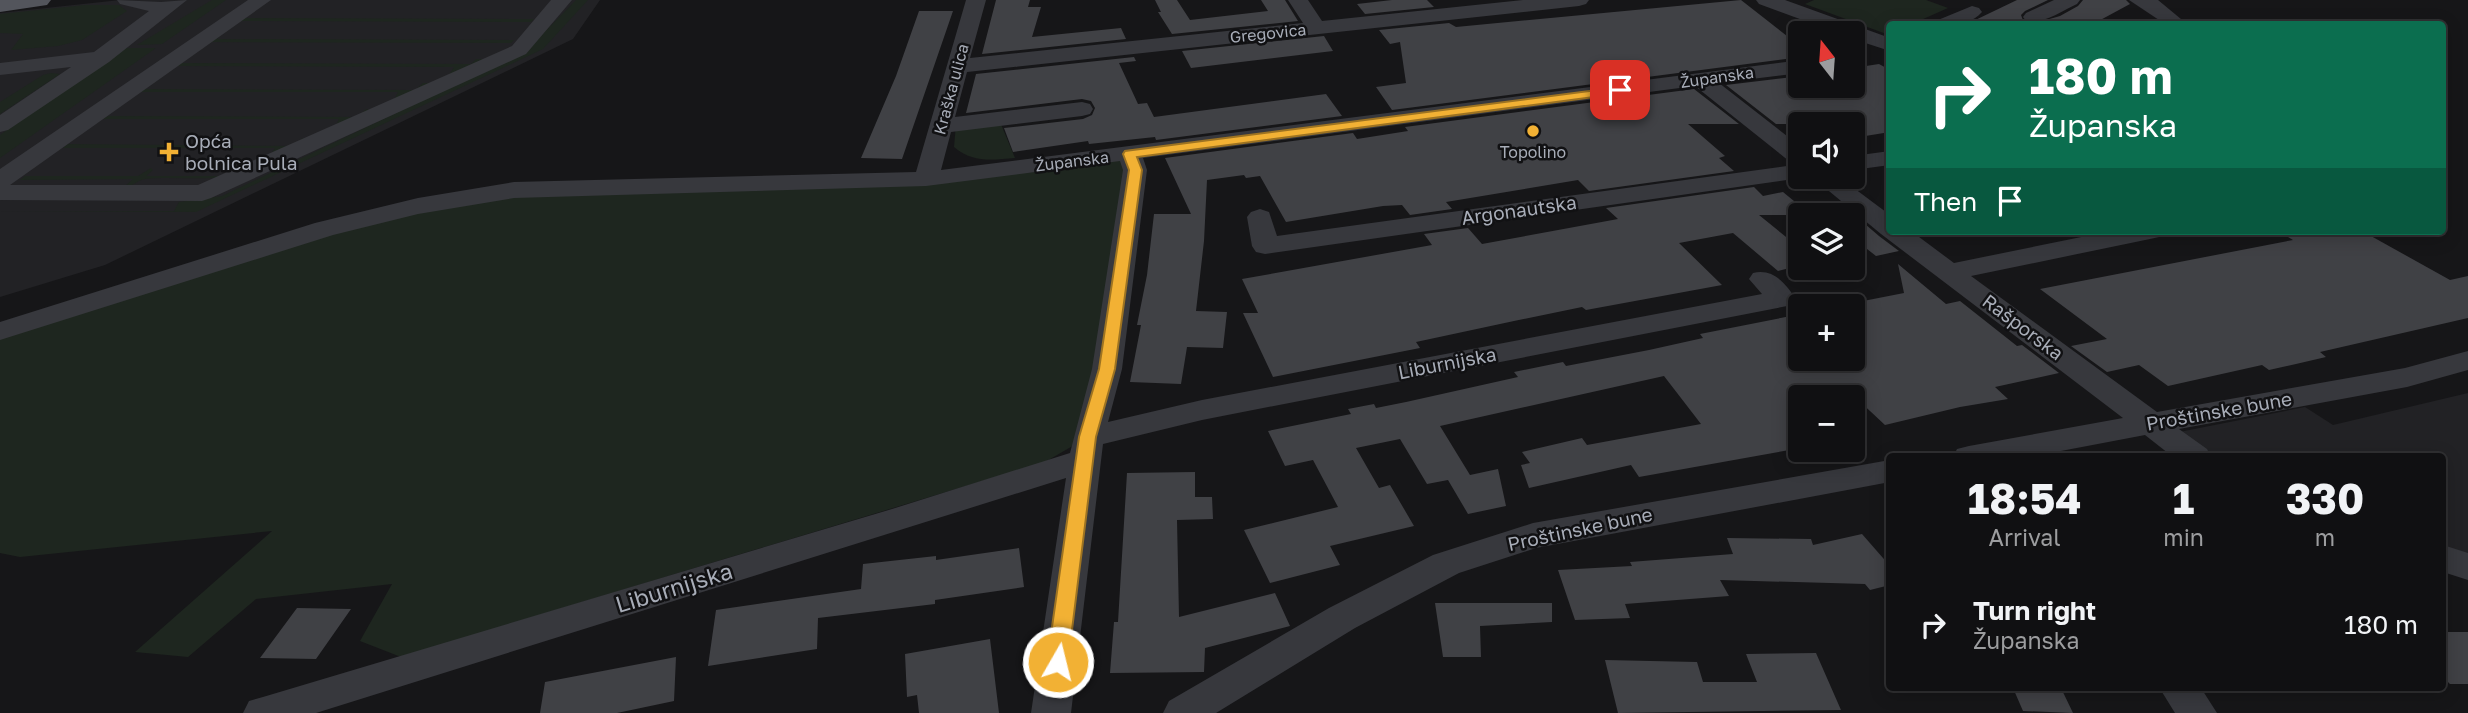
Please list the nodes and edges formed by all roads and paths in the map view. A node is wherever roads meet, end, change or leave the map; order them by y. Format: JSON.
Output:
{"nodes":[{"id":1,"x":38,"y":0,"type":"edge"},
{"id":2,"x":127,"y":0,"type":"edge"},
{"id":3,"x":261,"y":0,"type":"edge"},
{"id":4,"x":976,"y":0,"type":"edge"},
{"id":5,"x":1298,"y":0,"type":"edge"},
{"id":6,"x":1579,"y":0,"type":"edge"},
{"id":7,"x":1766,"y":0,"type":"edge"},
{"id":8,"x":2070,"y":0,"type":"edge"},
{"id":9,"x":2138,"y":0,"type":"edge"},
{"id":10,"x":0,"y":4,"type":"edge"},
{"id":11,"x":171,"y":5,"type":"edge"},
{"id":12,"x":558,"y":5,"type":"edge"},
{"id":13,"x":1972,"y":12,"type":"dead end"},
{"id":14,"x":2033,"y":17,"type":"dead end"},
{"id":15,"x":1952,"y":21,"type":"edge"},
{"id":16,"x":2173,"y":21,"type":"edge"},
{"id":17,"x":1317,"y":27,"type":"junction"},
{"id":18,"x":1885,"y":43,"type":"edge"},
{"id":19,"x":1866,"y":50,"type":"edge"},
{"id":20,"x":101,"y":57,"type":"junction"},
{"id":21,"x":958,"y":66,"type":"junction"},
{"id":22,"x":1788,"y":68,"type":"edge"},
{"id":23,"x":0,"y":69,"type":"edge"},
{"id":24,"x":1701,"y":80,"type":"junction"},
{"id":25,"x":1082,"y":109,"type":"dead end"},
{"id":26,"x":0,"y":125,"type":"edge"},
{"id":27,"x":941,"y":125,"type":"junction"},
{"id":28,"x":1788,"y":149,"type":"edge"},
{"id":29,"x":1130,"y":154,"type":"junction"},
{"id":30,"x":1886,"y":159,"type":"edge"},
{"id":31,"x":1865,"y":161,"type":"edge"},
{"id":32,"x":1788,"y":173,"type":"edge"},
{"id":33,"x":926,"y":179,"type":"junction"},
{"id":34,"x":0,"y":180,"type":"edge"},
{"id":35,"x":1839,"y":189,"type":"edge"},
{"id":36,"x":0,"y":192,"type":"edge"},
{"id":37,"x":1260,"y":217,"type":"dead end"},
{"id":38,"x":1886,"y":225,"type":"edge"},
{"id":39,"x":1899,"y":235,"type":"edge"},
{"id":40,"x":2130,"y":235,"type":"edge"},
{"id":41,"x":1949,"y":272,"type":"junction"},
{"id":42,"x":1763,"y":279,"type":"dead end"},
{"id":43,"x":0,"y":331,"type":"edge"},
{"id":44,"x":2468,"y":360,"type":"edge"},
{"id":45,"x":2151,"y":424,"type":"junction"},
{"id":46,"x":1086,"y":449,"type":"junction"},
{"id":47,"x":1991,"y":453,"type":"edge"},
{"id":48,"x":2190,"y":453,"type":"edge"},
{"id":49,"x":1886,"y":472,"type":"edge"},
{"id":50,"x":2446,"y":559,"type":"edge"},
{"id":51,"x":2468,"y":567,"type":"edge"},
{"id":52,"x":263,"y":713,"type":"edge"},
{"id":53,"x":1051,"y":713,"type":"edge"},
{"id":54,"x":1183,"y":713,"type":"edge"}],
"edges":[{"from":1,"to":10,"type":"main road"},
{"from":2,"to":11,"type":"street"},
{"from":3,"to":34,"type":"street"},
{"from":4,"to":21,"type":"street","name":"Kraška ulica"},
{"from":5,"to":17,"type":"street"},
{"from":6,"to":17,"type":"street","name":"Gregovica"},
{"from":7,"to":18,"type":"street"},
{"from":8,"to":14,"type":"street"},
{"from":9,"to":16,"type":"street"},
{"from":11,"to":20,"type":"street"},
{"from":12,"to":36,"type":"street"},
{"from":13,"to":15,"type":"street"},
{"from":17,"to":21,"type":"street","name":"Gregovica"},
{"from":18,"to":19,"type":"street"},
{"from":20,"to":23,"type":"street"},
{"from":20,"to":26,"type":"street"},
{"from":21,"to":27,"type":"street","name":"Kraška ulica"},
{"from":22,"to":24,"type":"street","name":"Županska"},
{"from":24,"to":28,"type":"street"},
{"from":24,"to":29,"type":"street","name":"Županska"},
{"from":25,"to":27,"type":"street"},
{"from":27,"to":33,"type":"street","name":"Kraška ulica"},
{"from":29,"to":33,"type":"street","name":"Županska"},
{"from":29,"to":46,"type":"street"},
{"from":30,"to":31,"type":"street"},
{"from":32,"to":37,"type":"street","name":"Argonautska"},
{"from":33,"to":43,"type":"street","name":"Županska"},
{"from":35,"to":38,"type":"street","name":"Rašporska"},
{"from":39,"to":41,"type":"street","name":"Rašporska"},
{"from":40,"to":41,"type":"street"},
{"from":41,"to":45,"type":"street","name":"Rašporska"},
{"from":42,"to":46,"type":"street","name":"Liburnijska"},
{"from":44,"to":45,"type":"street","name":"Proštinske bune"},
{"from":45,"to":47,"type":"street","name":"Proštinske bune"},
{"from":45,"to":48,"type":"street","name":"Rašporska"},
{"from":46,"to":52,"type":"street","name":"Liburnijska"},
{"from":46,"to":53,"type":"street"},
{"from":49,"to":54,"type":"street","name":"Proštinske bune"},
{"from":50,"to":51,"type":"street"}]}
